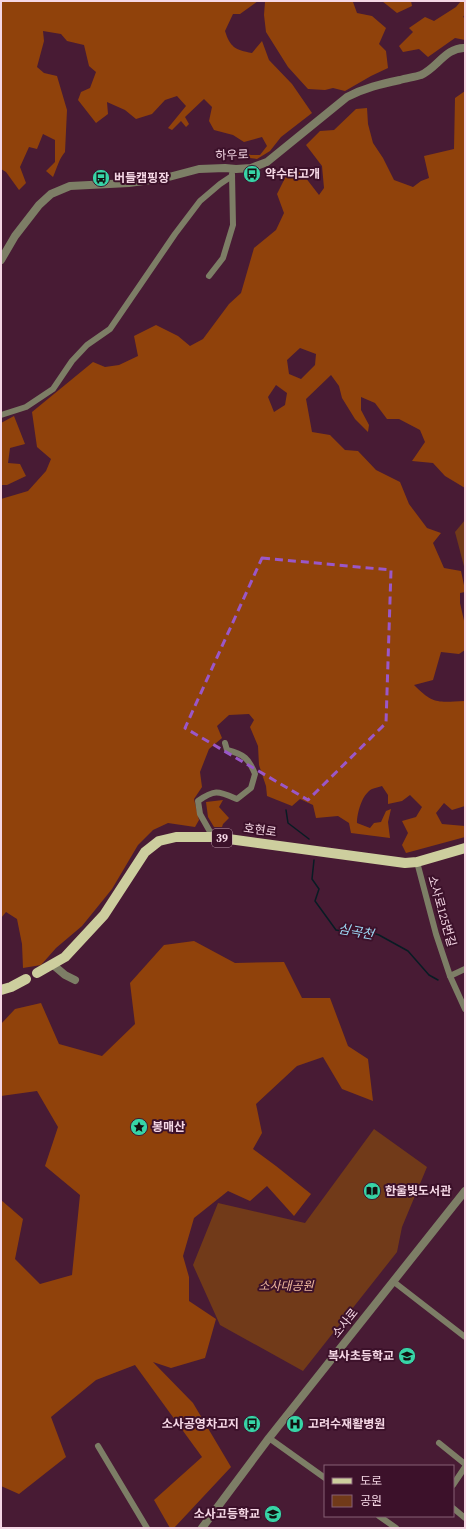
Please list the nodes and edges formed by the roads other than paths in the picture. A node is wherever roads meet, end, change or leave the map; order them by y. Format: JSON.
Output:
{"nodes":[{"id":1,"x":465,"y":48,"type":"edge"},
{"id":2,"x":232,"y":172,"type":"junction"},
{"id":3,"x":1,"y":260,"type":"edge"},
{"id":4,"x":209,"y":276,"type":"dead end"},
{"id":5,"x":1,"y":415,"type":"edge"},
{"id":6,"x":225,"y":743,"type":"dead end"},
{"id":7,"x":213,"y":837,"type":"junction"},
{"id":8,"x":465,"y":848,"type":"edge"},
{"id":9,"x":417,"y":862,"type":"junction"},
{"id":10,"x":52,"y":964,"type":"junction"},
{"id":11,"x":465,"y":969,"type":"edge"},
{"id":12,"x":37,"y":973,"type":"dead end"},
{"id":13,"x":450,"y":976,"type":"junction"},
{"id":14,"x":26,"y":979,"type":"dead end"},
{"id":15,"x":75,"y":980,"type":"dead end"},
{"id":16,"x":1,"y":990,"type":"edge"},
{"id":17,"x":465,"y":1009,"type":"edge"},
{"id":18,"x":465,"y":1191,"type":"edge"},
{"id":19,"x":394,"y":1282,"type":"junction"},
{"id":20,"x":465,"y":1337,"type":"edge"},
{"id":21,"x":269,"y":1438,"type":"junction"},
{"id":22,"x":438,"y":1442,"type":"dead end"},
{"id":23,"x":98,"y":1446,"type":"dead end"},
{"id":24,"x":465,"y":1464,"type":"edge"},
{"id":25,"x":465,"y":1467,"type":"edge"},
{"id":26,"x":324,"y":1477,"type":"edge"},
{"id":27,"x":454,"y":1483,"type":"edge"},
{"id":28,"x":454,"y":1509,"type":"edge"},
{"id":29,"x":380,"y":1517,"type":"edge"},
{"id":30,"x":465,"y":1518,"type":"edge"},
{"id":31,"x":147,"y":1528,"type":"edge"},
{"id":32,"x":202,"y":1528,"type":"edge"},
{"id":33,"x":396,"y":1528,"type":"edge"}],
"edges":[{"from":1,"to":2,"type":"street","name":"하우로"},
{"from":2,"to":3,"type":"street","name":"하우로"},
{"from":2,"to":4,"type":"street"},
{"from":2,"to":5,"type":"street"},
{"from":6,"to":7,"type":"street"},
{"from":7,"to":9,"type":"main road","name":"호현로","number":"39"},
{"from":7,"to":10,"type":"main road","name":"호현로","number":"39"},
{"from":8,"to":9,"type":"main road","name":"호현로","number":"39"},
{"from":9,"to":13,"type":"street","name":"소사로125번길"},
{"from":10,"to":12,"type":"main road","name":"호현로","number":"39"},
{"from":10,"to":15,"type":"street"},
{"from":11,"to":13,"type":"street"},
{"from":13,"to":17,"type":"street","name":"소사로125번길"},
{"from":14,"to":16,"type":"main road"},
{"from":18,"to":19,"type":"street","name":"소사로"},
{"from":19,"to":20,"type":"street"},
{"from":19,"to":21,"type":"street","name":"소사로"},
{"from":21,"to":26,"type":"street"},
{"from":21,"to":32,"type":"street","name":"소사로"},
{"from":22,"to":24,"type":"street"},
{"from":23,"to":31,"type":"street"},
{"from":25,"to":27,"type":"street"},
{"from":28,"to":30,"type":"street"},
{"from":29,"to":33,"type":"street"}]}
